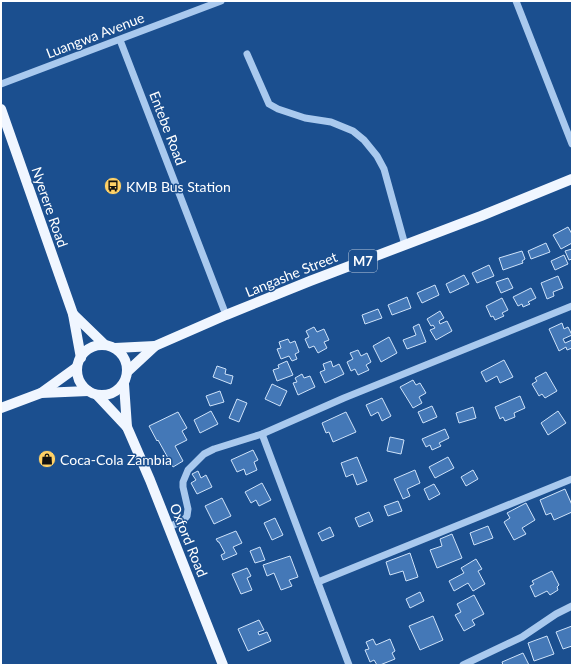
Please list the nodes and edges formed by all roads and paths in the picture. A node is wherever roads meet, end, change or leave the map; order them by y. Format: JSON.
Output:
{"nodes":[{"id":1,"x":220,"y":1,"type":"edge"},
{"id":2,"x":516,"y":1,"type":"edge"},
{"id":3,"x":120,"y":40,"type":"junction"},
{"id":4,"x":247,"y":54,"type":"dead end"},
{"id":5,"x":1,"y":84,"type":"edge"},
{"id":6,"x":1,"y":109,"type":"edge"},
{"id":7,"x":572,"y":144,"type":"edge"},
{"id":8,"x":572,"y":179,"type":"edge"},
{"id":9,"x":405,"y":245,"type":"junction"},
{"id":10,"x":572,"y":306,"type":"edge"},
{"id":11,"x":73,"y":314,"type":"junction"},
{"id":12,"x":226,"y":315,"type":"junction"},
{"id":13,"x":104,"y":344,"type":"junction"},
{"id":14,"x":155,"y":346,"type":"junction"},
{"id":15,"x":115,"y":348,"type":"junction"},
{"id":16,"x":79,"y":362,"type":"junction"},
{"id":17,"x":128,"y":371,"type":"junction"},
{"id":18,"x":124,"y":384,"type":"junction"},
{"id":19,"x":41,"y":392,"type":"junction"},
{"id":20,"x":93,"y":393,"type":"junction"},
{"id":21,"x":1,"y":408,"type":"edge"},
{"id":22,"x":127,"y":427,"type":"junction"},
{"id":23,"x":262,"y":434,"type":"junction"},
{"id":24,"x":572,"y":479,"type":"edge"},
{"id":25,"x":169,"y":527,"type":"junction"},
{"id":26,"x":318,"y":582,"type":"junction"},
{"id":27,"x":572,"y":606,"type":"edge"},
{"id":28,"x":223,"y":665,"type":"edge"},
{"id":29,"x":349,"y":665,"type":"edge"},
{"id":30,"x":463,"y":665,"type":"edge"}],
"edges":[{"from":1,"to":3,"type":"street","name":"Luangwa Avenue"},
{"from":2,"to":7,"type":"street"},
{"from":3,"to":5,"type":"street","name":"Luangwa Avenue"},
{"from":3,"to":12,"type":"street","name":"Entebe Road"},
{"from":4,"to":9,"type":"street"},
{"from":6,"to":11,"type":"main road","name":"Nyerere Road"},
{"from":8,"to":9,"type":"main road","name":"Langashe Street","number":"M7"},
{"from":9,"to":12,"type":"main road","name":"Langashe Street","number":"M7"},
{"from":10,"to":23,"type":"street"},
{"from":11,"to":13,"type":"main road","name":"Nyerere Road"},
{"from":11,"to":16,"type":"main road","name":"Nyerere Road"},
{"from":12,"to":14,"type":"main road","name":"Langashe Street","number":"M7"},
{"from":13,"to":15,"type":"main road","number":"M7"},
{"from":13,"to":16,"type":"main road"},
{"from":14,"to":15,"type":"main road","name":"Langashe Street","number":"M7"},
{"from":14,"to":17,"type":"main road","name":"Langashe Street","number":"M7"},
{"from":15,"to":17,"type":"main road"},
{"from":16,"to":19,"type":"main road"},
{"from":16,"to":20,"type":"main road"},
{"from":17,"to":18,"type":"main road"},
{"from":18,"to":20,"type":"main road"},
{"from":18,"to":22,"type":"main road","name":"Oxford Road"},
{"from":19,"to":20,"type":"main road"},
{"from":19,"to":21,"type":"main road"},
{"from":20,"to":22,"type":"main road","name":"Oxford Road"},
{"from":22,"to":25,"type":"main road","name":"Oxford Road"},
{"from":23,"to":25,"type":"street"},
{"from":23,"to":26,"type":"street"},
{"from":24,"to":26,"type":"street"},
{"from":25,"to":28,"type":"main road","name":"Oxford Road"},
{"from":26,"to":29,"type":"street"},
{"from":27,"to":30,"type":"street"}]}
